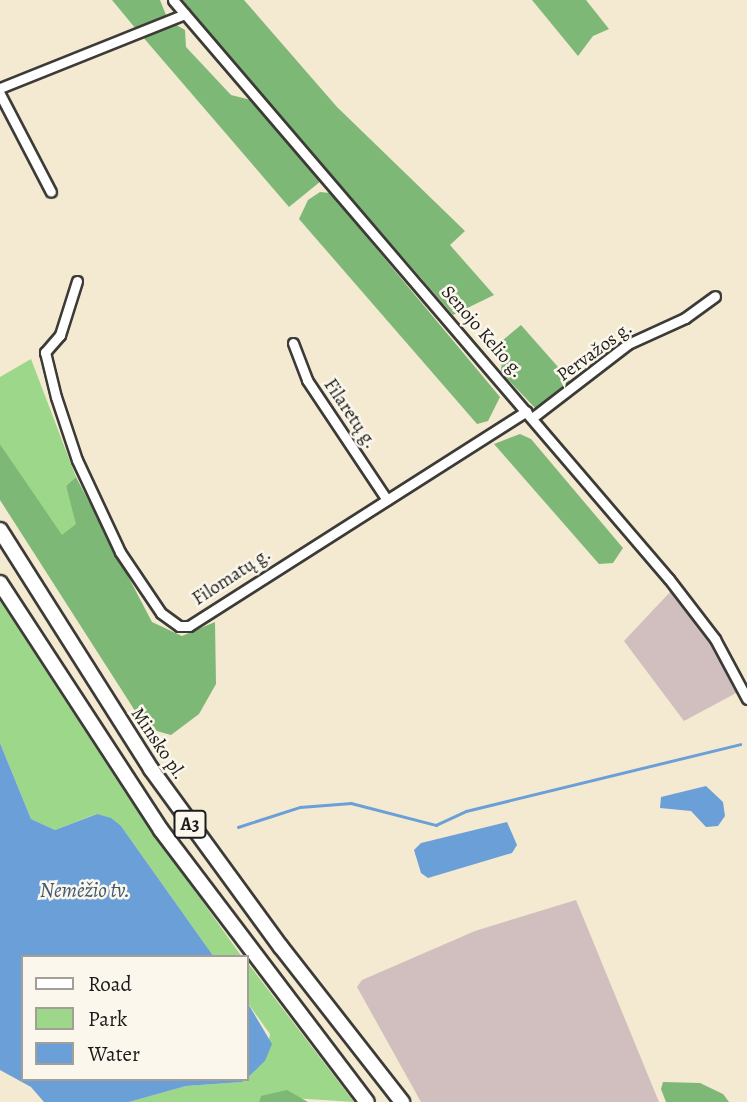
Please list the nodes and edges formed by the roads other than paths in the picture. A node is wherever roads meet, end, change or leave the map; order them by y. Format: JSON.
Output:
{"nodes":[{"id":1,"x":173,"y":0,"type":"edge"},
{"id":2,"x":185,"y":14,"type":"junction"},
{"id":3,"x":0,"y":88,"type":"edge"},
{"id":4,"x":0,"y":94,"type":"edge"},
{"id":5,"x":51,"y":192,"type":"dead end"},
{"id":6,"x":77,"y":281,"type":"dead end"},
{"id":7,"x":715,"y":296,"type":"dead end"},
{"id":8,"x":293,"y":343,"type":"dead end"},
{"id":9,"x":529,"y":415,"type":"junction"},
{"id":10,"x":387,"y":500,"type":"junction"},
{"id":11,"x":0,"y":530,"type":"edge"},
{"id":12,"x":0,"y":583,"type":"edge"},
{"id":13,"x":747,"y":699,"type":"edge"},
{"id":14,"x":367,"y":1102,"type":"edge"},
{"id":15,"x":402,"y":1102,"type":"edge"}],
"edges":[{"from":1,"to":2,"type":"street","name":"Senojo Kelio g."},
{"from":2,"to":3,"type":"street"},
{"from":2,"to":9,"type":"street","name":"Senojo Kelio g."},
{"from":4,"to":5,"type":"street"},
{"from":6,"to":10,"type":"street","name":"Filomatų g."},
{"from":7,"to":9,"type":"street","name":"Pervažos g."},
{"from":8,"to":10,"type":"street","name":"Filaretų g."},
{"from":9,"to":10,"type":"street","name":"Filomatų g."},
{"from":9,"to":13,"type":"street","name":"Senojo Kelio g."},
{"from":11,"to":15,"type":"highway","name":"Minsko pl.","number":"A3"},
{"from":12,"to":14,"type":"highway","number":"A3"}]}
